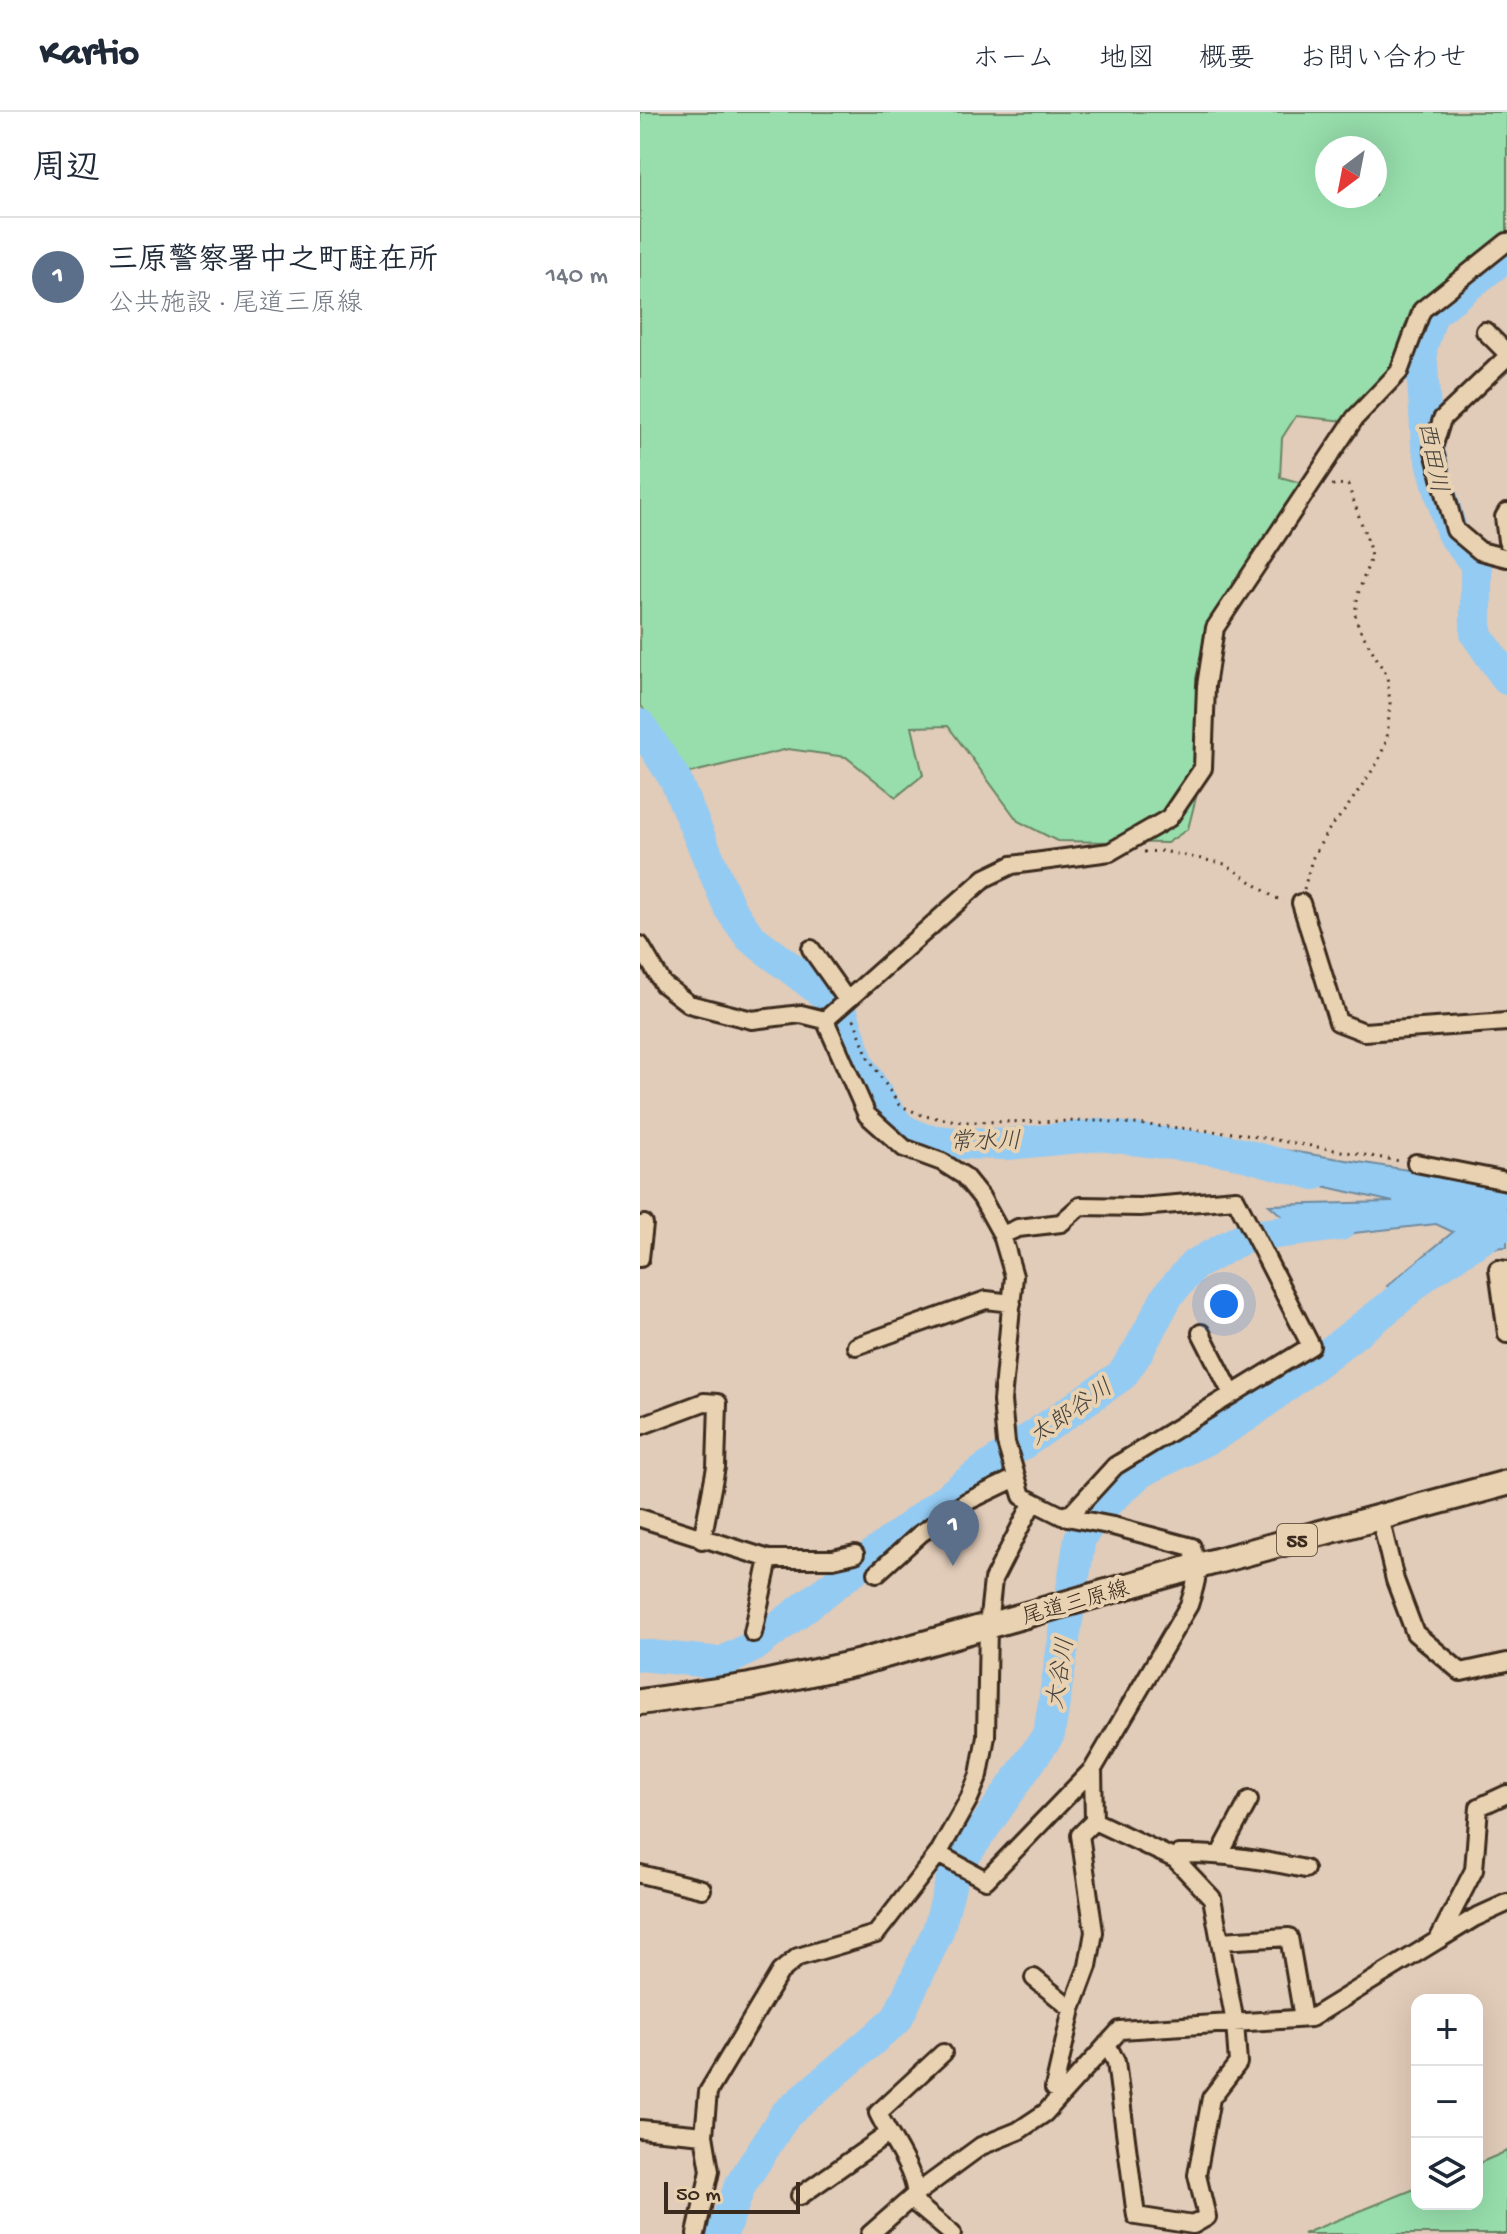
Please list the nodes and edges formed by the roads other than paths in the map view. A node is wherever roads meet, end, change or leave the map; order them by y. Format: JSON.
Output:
{"nodes":[{"id":1,"x":1507,"y":242,"type":"edge"},
{"id":2,"x":1485,"y":331,"type":"dead end"},
{"id":3,"x":1507,"y":355,"type":"edge"},
{"id":4,"x":1507,"y":512,"type":"edge"},
{"id":5,"x":1507,"y":541,"type":"edge"},
{"id":6,"x":1507,"y":558,"type":"edge"},
{"id":7,"x":1301,"y":903,"type":"road end"},
{"id":8,"x":640,"y":945,"type":"edge"},
{"id":9,"x":811,"y":949,"type":"dead end"},
{"id":10,"x":847,"y":1000,"type":"junction"},
{"id":11,"x":825,"y":1020,"type":"junction"},
{"id":12,"x":1507,"y":1022,"type":"edge"},
{"id":13,"x":1416,"y":1163,"type":"road end"},
{"id":14,"x":1507,"y":1181,"type":"edge"},
{"id":15,"x":644,"y":1224,"type":"dead end"},
{"id":16,"x":1002,"y":1235,"type":"junction"},
{"id":17,"x":640,"y":1258,"type":"edge"},
{"id":18,"x":1507,"y":1270,"type":"edge"},
{"id":19,"x":1012,"y":1303,"type":"junction"},
{"id":20,"x":1201,"y":1333,"type":"dead end"},
{"id":21,"x":1507,"y":1334,"type":"edge"},
{"id":22,"x":856,"y":1346,"type":"dead end"},
{"id":23,"x":1232,"y":1394,"type":"junction"},
{"id":24,"x":640,"y":1426,"type":"edge"},
{"id":25,"x":1014,"y":1472,"type":"junction"},
{"id":26,"x":1507,"y":1483,"type":"edge"},
{"id":27,"x":1033,"y":1502,"type":"junction"},
{"id":28,"x":1062,"y":1516,"type":"junction"},
{"id":29,"x":1380,"y":1517,"type":"junction"},
{"id":30,"x":640,"y":1518,"type":"edge"},
{"id":31,"x":702,"y":1540,"type":"junction"},
{"id":32,"x":855,"y":1554,"type":"dead end"},
{"id":33,"x":769,"y":1559,"type":"junction"},
{"id":34,"x":1198,"y":1566,"type":"junction"},
{"id":35,"x":877,"y":1573,"type":"dead end"},
{"id":36,"x":988,"y":1626,"type":"junction"},
{"id":37,"x":753,"y":1633,"type":"dead end"},
{"id":38,"x":1507,"y":1662,"type":"edge"},
{"id":39,"x":640,"y":1702,"type":"edge"},
{"id":40,"x":1093,"y":1769,"type":"junction"},
{"id":41,"x":1507,"y":1794,"type":"edge"},
{"id":42,"x":1249,"y":1800,"type":"dead end"},
{"id":43,"x":1094,"y":1821,"type":"junction"},
{"id":44,"x":938,"y":1854,"type":"junction"},
{"id":45,"x":1220,"y":1854,"type":"junction"},
{"id":46,"x":1175,"y":1859,"type":"junction"},
{"id":47,"x":1305,"y":1869,"type":"dead end"},
{"id":48,"x":640,"y":1874,"type":"edge"},
{"id":49,"x":702,"y":1889,"type":"dead end"},
{"id":50,"x":1507,"y":1903,"type":"edge"},
{"id":51,"x":1438,"y":1940,"type":"junction"},
{"id":52,"x":1220,"y":1941,"type":"junction"},
{"id":53,"x":1034,"y":1978,"type":"dead end"},
{"id":54,"x":1072,"y":2009,"type":"junction"},
{"id":55,"x":1303,"y":2018,"type":"junction"},
{"id":56,"x":1235,"y":2023,"type":"junction"},
{"id":57,"x":1107,"y":2044,"type":"junction"},
{"id":58,"x":943,"y":2053,"type":"dead end"},
{"id":59,"x":1062,"y":2094,"type":"junction"},
{"id":60,"x":640,"y":2129,"type":"edge"},
{"id":61,"x":888,"y":2134,"type":"junction"},
{"id":62,"x":704,"y":2135,"type":"junction"},
{"id":63,"x":917,"y":2193,"type":"junction"},
{"id":64,"x":800,"y":2196,"type":"dead end"},
{"id":65,"x":696,"y":2234,"type":"edge"},
{"id":66,"x":870,"y":2234,"type":"edge"},
{"id":67,"x":952,"y":2234,"type":"edge"}],
"edges":[{"from":1,"to":10,"type":"street"},
{"from":2,"to":3,"type":"street"},
{"from":3,"to":6,"type":"street"},
{"from":4,"to":5,"type":"street"},
{"from":7,"to":12,"type":"street"},
{"from":8,"to":11,"type":"street"},
{"from":9,"to":10,"type":"street"},
{"from":10,"to":11,"type":"street"},
{"from":11,"to":16,"type":"street"},
{"from":13,"to":14,"type":"street"},
{"from":15,"to":17,"type":"street"},
{"from":16,"to":19,"type":"street"},
{"from":16,"to":23,"type":"street"},
{"from":18,"to":21,"type":"street"},
{"from":19,"to":22,"type":"street"},
{"from":19,"to":25,"type":"street"},
{"from":20,"to":23,"type":"street"},
{"from":23,"to":28,"type":"street"},
{"from":24,"to":31,"type":"street"},
{"from":25,"to":27,"type":"street"},
{"from":25,"to":35,"type":"street"},
{"from":26,"to":29,"type":"main road","name":"尾道三原線","number":"55"},
{"from":27,"to":28,"type":"street"},
{"from":27,"to":36,"type":"street"},
{"from":28,"to":34,"type":"street"},
{"from":29,"to":34,"type":"main road","name":"尾道三原線","number":"55"},
{"from":29,"to":38,"type":"street"},
{"from":30,"to":31,"type":"street"},
{"from":31,"to":33,"type":"street"},
{"from":32,"to":33,"type":"street"},
{"from":33,"to":37,"type":"street"},
{"from":34,"to":36,"type":"main road","name":"尾道三原線","number":"55"},
{"from":34,"to":40,"type":"street"},
{"from":36,"to":39,"type":"main road","name":"尾道三原線","number":"55"},
{"from":36,"to":44,"type":"street"},
{"from":40,"to":43,"type":"street"},
{"from":40,"to":44,"type":"street"},
{"from":41,"to":51,"type":"street"},
{"from":42,"to":45,"type":"street"},
{"from":43,"to":46,"type":"street"},
{"from":43,"to":54,"type":"street"},
{"from":44,"to":62,"type":"street"},
{"from":45,"to":46,"type":"street"},
{"from":45,"to":47,"type":"street"},
{"from":46,"to":52,"type":"street"},
{"from":48,"to":49,"type":"street"},
{"from":50,"to":51,"type":"street"},
{"from":51,"to":55,"type":"street"},
{"from":52,"to":55,"type":"street"},
{"from":52,"to":56,"type":"street"},
{"from":53,"to":54,"type":"street"},
{"from":54,"to":59,"type":"street"},
{"from":55,"to":56,"type":"street"},
{"from":56,"to":57,"type":"street"},
{"from":56,"to":57,"type":"street"},
{"from":57,"to":59,"type":"street"},
{"from":58,"to":61,"type":"street"},
{"from":59,"to":63,"type":"street"},
{"from":60,"to":62,"type":"street"},
{"from":61,"to":63,"type":"street"},
{"from":61,"to":64,"type":"street"},
{"from":62,"to":65,"type":"street"},
{"from":63,"to":66,"type":"street"},
{"from":63,"to":67,"type":"street"}]}
